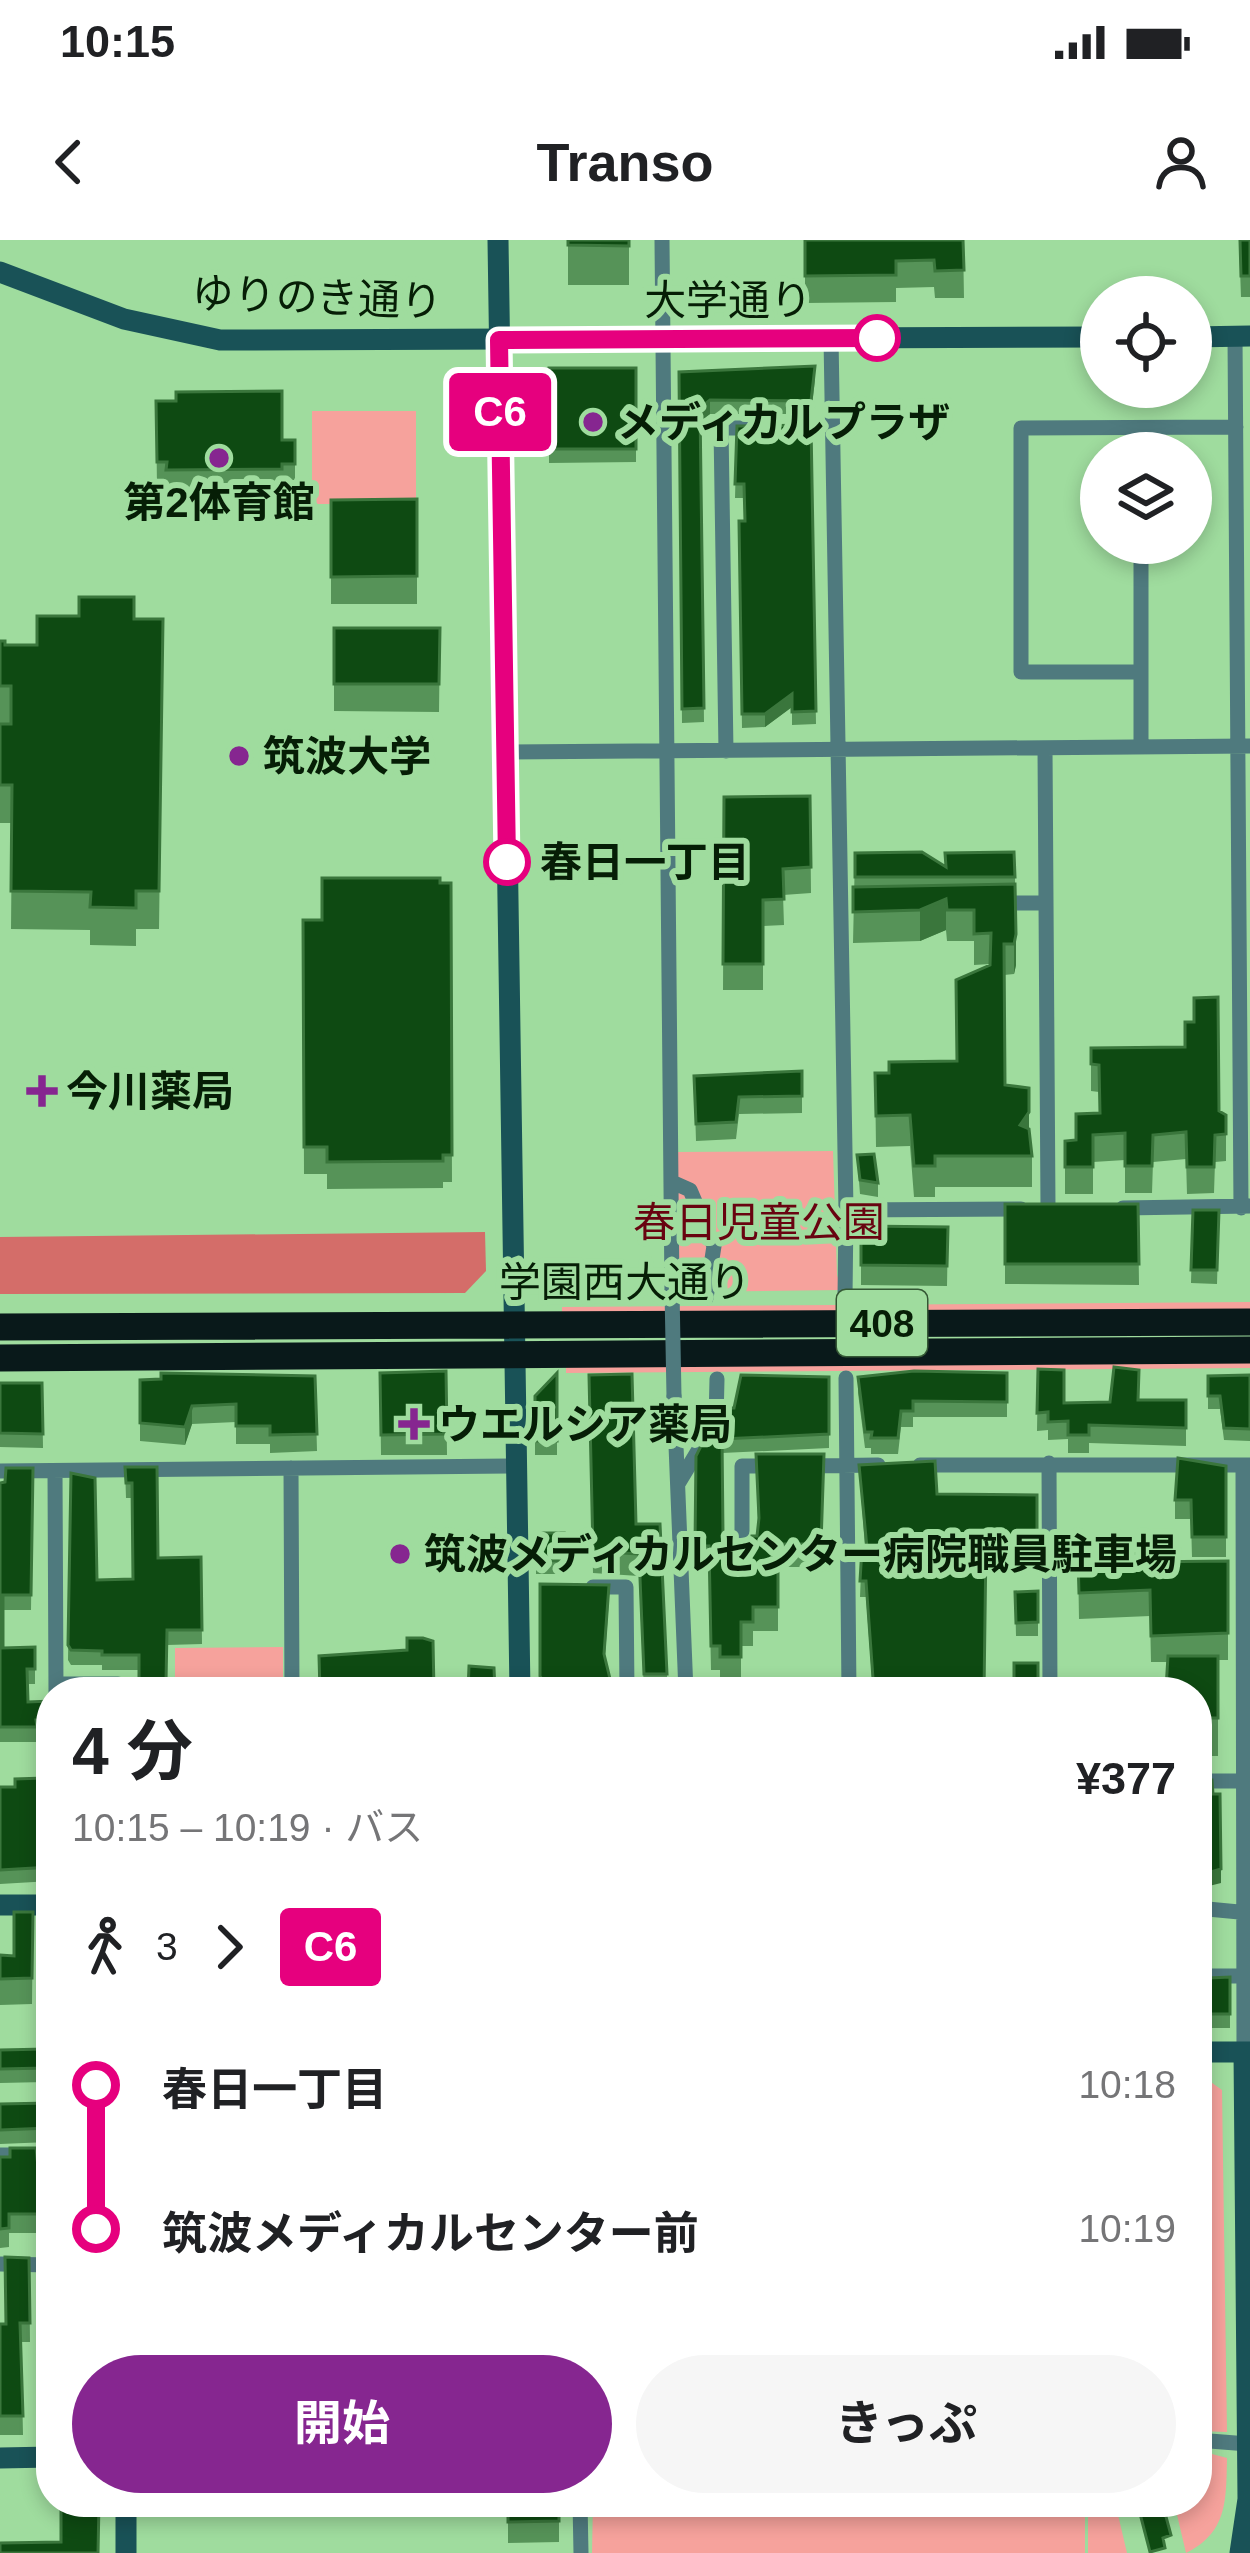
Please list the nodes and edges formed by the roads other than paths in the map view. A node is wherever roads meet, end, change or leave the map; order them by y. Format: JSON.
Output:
{"nodes":[{"id":1,"x":498,"y":240,"type":"edge"},
{"id":2,"x":662,"y":240,"type":"edge"},
{"id":3,"x":0,"y":272,"type":"edge"},
{"id":4,"x":1243,"y":336,"type":"edge"},
{"id":5,"x":1080,"y":337,"type":"edge"},
{"id":6,"x":1212,"y":337,"type":"edge"},
{"id":7,"x":831,"y":338,"type":"junction"},
{"id":8,"x":664,"y":339,"type":"junction"},
{"id":9,"x":499,"y":340,"type":"junction"},
{"id":10,"x":779,"y":427,"type":"edge"},
{"id":11,"x":1236,"y":427,"type":"junction"},
{"id":12,"x":1140,"y":428,"type":"junction"},
{"id":13,"x":1140,"y":432,"type":"edge"},
{"id":14,"x":1141,"y":564,"type":"edge"},
{"id":15,"x":1141,"y":672,"type":"junction"},
{"id":16,"x":1244,"y":746,"type":"edge"},
{"id":17,"x":1141,"y":747,"type":"junction"},
{"id":18,"x":1045,"y":748,"type":"junction"},
{"id":19,"x":837,"y":749,"type":"junction"},
{"id":20,"x":726,"y":751,"type":"junction"},
{"id":21,"x":504,"y":752,"type":"junction"},
{"id":22,"x":670,"y":752,"type":"junction"},
{"id":23,"x":1046,"y":903,"type":"junction"},
{"id":24,"x":977,"y":904,"type":"edge"},
{"id":25,"x":841,"y":905,"type":"junction"},
{"id":26,"x":864,"y":905,"type":"edge"},
{"id":27,"x":672,"y":1182,"type":"junction"},
{"id":28,"x":1245,"y":1207,"type":"edge"},
{"id":29,"x":1048,"y":1208,"type":"junction"},
{"id":30,"x":1070,"y":1208,"type":"edge"},
{"id":31,"x":1112,"y":1208,"type":"edge"},
{"id":32,"x":845,"y":1210,"type":"junction"},
{"id":33,"x":706,"y":1298,"type":"dead end"},
{"id":34,"x":845,"y":1298,"type":"dead end"},
{"id":35,"x":1250,"y":1322,"type":"edge"},
{"id":36,"x":514,"y":1325,"type":"junction"},
{"id":37,"x":0,"y":1327,"type":"edge"},
{"id":38,"x":1250,"y":1350,"type":"edge"},
{"id":39,"x":514,"y":1355,"type":"junction"},
{"id":40,"x":0,"y":1358,"type":"edge"},
{"id":41,"x":846,"y":1378,"type":"dead end"},
{"id":42,"x":717,"y":1379,"type":"dead end"},
{"id":43,"x":1049,"y":1463,"type":"junction"},
{"id":44,"x":847,"y":1465,"type":"junction"},
{"id":45,"x":1246,"y":1465,"type":"edge"},
{"id":46,"x":517,"y":1466,"type":"junction"},
{"id":47,"x":291,"y":1468,"type":"junction"},
{"id":48,"x":0,"y":1471,"type":"edge"},
{"id":49,"x":55,"y":1471,"type":"junction"},
{"id":50,"x":678,"y":1484,"type":"junction"},
{"id":51,"x":742,"y":1531,"type":"dead end"},
{"id":52,"x":569,"y":1586,"type":"edge"},
{"id":53,"x":56,"y":1677,"type":"edge"},
{"id":54,"x":292,"y":1677,"type":"edge"},
{"id":55,"x":521,"y":1677,"type":"edge"},
{"id":56,"x":627,"y":1677,"type":"edge"},
{"id":57,"x":685,"y":1677,"type":"edge"},
{"id":58,"x":849,"y":1677,"type":"edge"},
{"id":59,"x":1050,"y":1677,"type":"edge"},
{"id":60,"x":1212,"y":1781,"type":"edge"},
{"id":61,"x":1246,"y":1781,"type":"edge"},
{"id":62,"x":0,"y":1905,"type":"edge"},
{"id":63,"x":36,"y":1905,"type":"edge"},
{"id":64,"x":1212,"y":1910,"type":"edge"},
{"id":65,"x":1247,"y":1913,"type":"edge"},
{"id":66,"x":1212,"y":1976,"type":"edge"},
{"id":67,"x":1244,"y":1976,"type":"junction"},
{"id":68,"x":1212,"y":2052,"type":"edge"},
{"id":69,"x":1247,"y":2052,"type":"edge"},
{"id":70,"x":0,"y":2155,"type":"edge"},
{"id":71,"x":36,"y":2155,"type":"edge"},
{"id":72,"x":0,"y":2264,"type":"edge"},
{"id":73,"x":36,"y":2265,"type":"edge"},
{"id":74,"x":1249,"y":2387,"type":"edge"},
{"id":75,"x":1212,"y":2441,"type":"edge"},
{"id":76,"x":1248,"y":2444,"type":"edge"},
{"id":77,"x":36,"y":2457,"type":"edge"},
{"id":78,"x":0,"y":2458,"type":"edge"},
{"id":79,"x":126,"y":2517,"type":"edge"},
{"id":80,"x":580,"y":2517,"type":"edge"},
{"id":81,"x":125,"y":2553,"type":"edge"},
{"id":82,"x":580,"y":2553,"type":"edge"},
{"id":83,"x":1240,"y":2553,"type":"edge"}],
"edges":[{"from":1,"to":9,"type":"street"},
{"from":2,"to":8,"type":"street"},
{"from":3,"to":9,"type":"street","name":"ゆりのき通り"},
{"from":4,"to":6,"type":"street"},
{"from":4,"to":11,"type":"street"},
{"from":5,"to":7,"type":"street","name":"大学通り"},
{"from":7,"to":8,"type":"street","name":"大学通り"},
{"from":7,"to":19,"type":"street"},
{"from":8,"to":9,"type":"street","name":"大学通り"},
{"from":8,"to":22,"type":"street"},
{"from":9,"to":21,"type":"street"},
{"from":10,"to":20,"type":"street"},
{"from":11,"to":12,"type":"street"},
{"from":11,"to":16,"type":"street"},
{"from":12,"to":13,"type":"street"},
{"from":12,"to":15,"type":"street"},
{"from":14,"to":15,"type":"street"},
{"from":15,"to":17,"type":"street"},
{"from":16,"to":17,"type":"street"},
{"from":16,"to":28,"type":"street"},
{"from":17,"to":18,"type":"street"},
{"from":18,"to":19,"type":"street"},
{"from":18,"to":23,"type":"street"},
{"from":19,"to":20,"type":"street"},
{"from":19,"to":25,"type":"street"},
{"from":20,"to":22,"type":"street"},
{"from":21,"to":22,"type":"street"},
{"from":21,"to":36,"type":"street"},
{"from":22,"to":27,"type":"street"},
{"from":23,"to":24,"type":"street"},
{"from":23,"to":29,"type":"street"},
{"from":25,"to":26,"type":"street"},
{"from":25,"to":32,"type":"street"},
{"from":27,"to":33,"type":"street"},
{"from":27,"to":50,"type":"street","bridge":true},
{"from":28,"to":31,"type":"street"},
{"from":29,"to":30,"type":"street"},
{"from":29,"to":32,"type":"street"},
{"from":32,"to":34,"type":"street"},
{"from":35,"to":36,"type":"highway","name":"学園西大通り","number":"408"},
{"from":36,"to":37,"type":"highway","name":"学園西大通り","number":"408"},
{"from":36,"to":39,"type":"street"},
{"from":38,"to":39,"type":"highway","name":"学園西大通り","number":"408"},
{"from":39,"to":40,"type":"highway","name":"学園西大通り","number":"408"},
{"from":39,"to":46,"type":"street"},
{"from":41,"to":44,"type":"street"},
{"from":42,"to":50,"type":"street"},
{"from":43,"to":44,"type":"street"},
{"from":43,"to":45,"type":"street"},
{"from":43,"to":59,"type":"street"},
{"from":44,"to":51,"type":"street"},
{"from":44,"to":58,"type":"street"},
{"from":45,"to":61,"type":"street"},
{"from":46,"to":47,"type":"street"},
{"from":46,"to":55,"type":"street"},
{"from":47,"to":49,"type":"street"},
{"from":47,"to":54,"type":"street"},
{"from":48,"to":49,"type":"street"},
{"from":49,"to":53,"type":"street"},
{"from":50,"to":57,"type":"street"},
{"from":52,"to":56,"type":"street"},
{"from":60,"to":61,"type":"street"},
{"from":61,"to":65,"type":"street"},
{"from":62,"to":63,"type":"street"},
{"from":64,"to":65,"type":"street"},
{"from":65,"to":67,"type":"street"},
{"from":66,"to":67,"type":"street"},
{"from":67,"to":69,"type":"street"},
{"from":68,"to":69,"type":"street"},
{"from":69,"to":74,"type":"street"},
{"from":70,"to":71,"type":"street"},
{"from":72,"to":73,"type":"street"},
{"from":74,"to":76,"type":"street"},
{"from":75,"to":76,"type":"street"},
{"from":76,"to":83,"type":"street"},
{"from":77,"to":78,"type":"street"},
{"from":79,"to":81,"type":"street"},
{"from":80,"to":82,"type":"street"}]}
